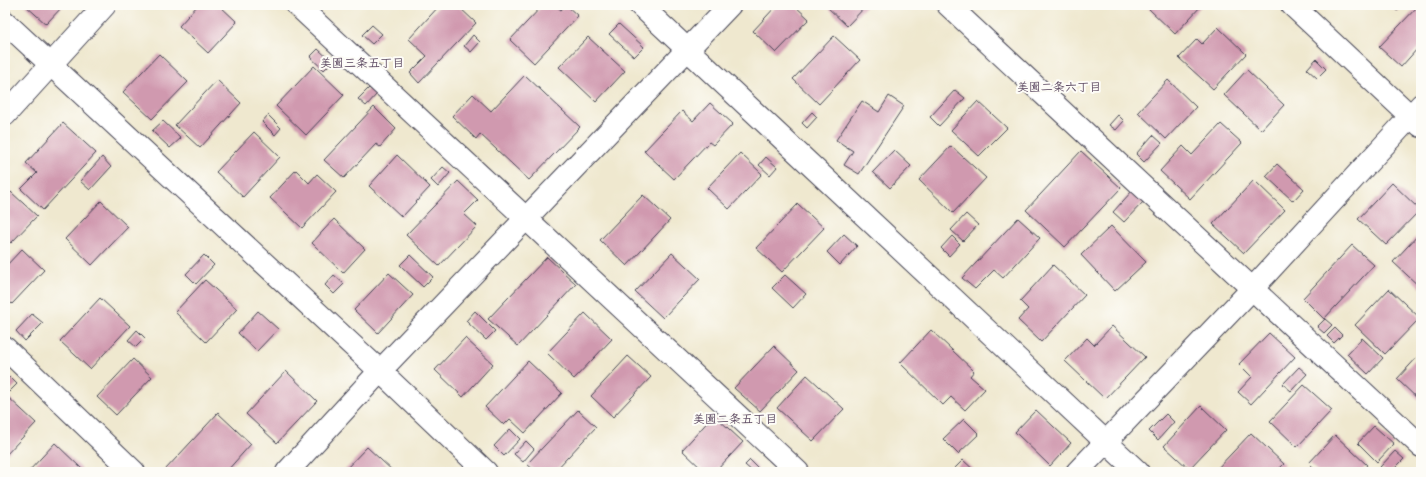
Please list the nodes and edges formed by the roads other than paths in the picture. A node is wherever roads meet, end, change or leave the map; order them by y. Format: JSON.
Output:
{"nodes":[{"id":1,"x":105,"y":5,"type":"edge"},
{"id":2,"x":298,"y":5,"type":"edge"},
{"id":3,"x":640,"y":5,"type":"edge"},
{"id":4,"x":730,"y":5,"type":"edge"},
{"id":5,"x":948,"y":5,"type":"edge"},
{"id":6,"x":1292,"y":5,"type":"edge"},
{"id":7,"x":5,"y":22,"type":"edge"},
{"id":8,"x":688,"y":50,"type":"junction"},
{"id":9,"x":50,"y":64,"type":"junction"},
{"id":10,"x":5,"y":115,"type":"edge"},
{"id":11,"x":1418,"y":116,"type":"edge"},
{"id":12,"x":527,"y":218,"type":"junction"},
{"id":13,"x":1253,"y":288,"type":"junction"},
{"id":14,"x":5,"y":348,"type":"edge"},
{"id":15,"x":380,"y":371,"type":"junction"},
{"id":16,"x":1106,"y":441,"type":"junction"},
{"id":17,"x":1421,"y":446,"type":"edge"},
{"id":18,"x":134,"y":472,"type":"edge"},
{"id":19,"x":287,"y":472,"type":"edge"},
{"id":20,"x":486,"y":472,"type":"edge"},
{"id":21,"x":798,"y":472,"type":"edge"},
{"id":22,"x":1077,"y":472,"type":"edge"},
{"id":23,"x":1138,"y":472,"type":"edge"}],
"edges":[{"from":1,"to":9,"type":"street"},
{"from":2,"to":12,"type":"street"},
{"from":3,"to":8,"type":"street"},
{"from":4,"to":8,"type":"street"},
{"from":5,"to":13,"type":"street"},
{"from":6,"to":11,"type":"street"},
{"from":7,"to":9,"type":"street"},
{"from":8,"to":12,"type":"street"},
{"from":8,"to":16,"type":"street"},
{"from":9,"to":10,"type":"street"},
{"from":9,"to":15,"type":"street"},
{"from":11,"to":13,"type":"street"},
{"from":12,"to":15,"type":"street"},
{"from":12,"to":21,"type":"street"},
{"from":13,"to":16,"type":"street"},
{"from":13,"to":17,"type":"street"},
{"from":14,"to":18,"type":"street"},
{"from":15,"to":19,"type":"street"},
{"from":15,"to":20,"type":"street"},
{"from":16,"to":22,"type":"street"},
{"from":16,"to":23,"type":"street"}]}
